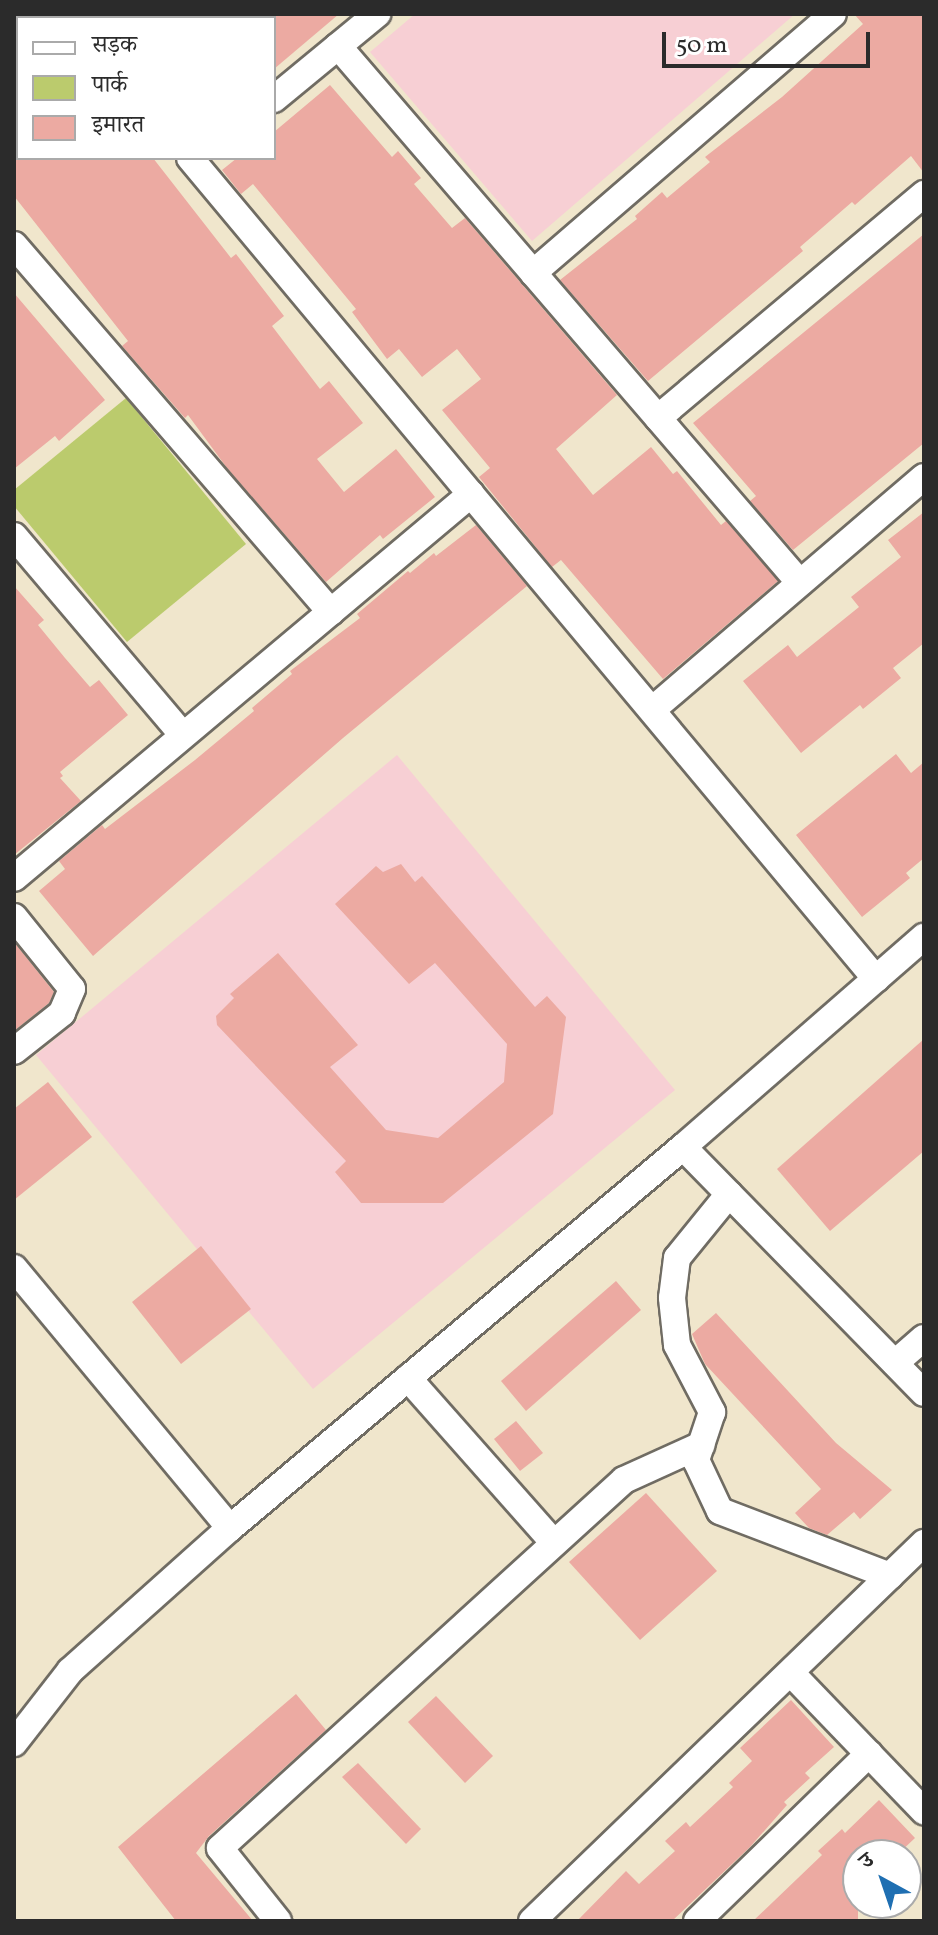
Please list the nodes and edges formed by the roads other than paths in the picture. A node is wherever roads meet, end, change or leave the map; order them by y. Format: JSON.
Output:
{"nodes":[{"id":1,"x":377,"y":14,"type":"edge"},
{"id":2,"x":833,"y":14,"type":"edge"},
{"id":3,"x":338,"y":46,"type":"junction"},
{"id":4,"x":276,"y":97,"type":"edge"},
{"id":5,"x":195,"y":160,"type":"edge"},
{"id":6,"x":924,"y":194,"type":"edge"},
{"id":7,"x":14,"y":245,"type":"edge"},
{"id":8,"x":533,"y":273,"type":"junction"},
{"id":9,"x":658,"y":418,"type":"junction"},
{"id":10,"x":924,"y":477,"type":"edge"},
{"id":11,"x":471,"y":494,"type":"junction"},
{"id":12,"x":14,"y":536,"type":"edge"},
{"id":13,"x":800,"y":583,"type":"junction"},
{"id":14,"x":331,"y":612,"type":"junction"},
{"id":15,"x":652,"y":710,"type":"junction"},
{"id":16,"x":183,"y":735,"type":"junction"},
{"id":17,"x":14,"y":878,"type":"edge"},
{"id":18,"x":14,"y":917,"type":"edge"},
{"id":19,"x":924,"y":937,"type":"edge"},
{"id":20,"x":876,"y":979,"type":"junction"},
{"id":21,"x":14,"y":1051,"type":"edge"},
{"id":22,"x":683,"y":1147,"type":"junction"},
{"id":23,"x":729,"y":1194,"type":"junction"},
{"id":24,"x":15,"y":1273,"type":"edge"},
{"id":25,"x":924,"y":1338,"type":"edge"},
{"id":26,"x":895,"y":1363,"type":"junction"},
{"id":27,"x":408,"y":1378,"type":"junction"},
{"id":28,"x":924,"y":1393,"type":"edge"},
{"id":29,"x":701,"y":1445,"type":"junction"},
{"id":30,"x":230,"y":1528,"type":"junction"},
{"id":31,"x":554,"y":1543,"type":"junction"},
{"id":32,"x":924,"y":1543,"type":"edge"},
{"id":33,"x":890,"y":1576,"type":"junction"},
{"id":34,"x":791,"y":1673,"type":"junction"},
{"id":35,"x":14,"y":1743,"type":"edge"},
{"id":36,"x":869,"y":1754,"type":"junction"},
{"id":37,"x":924,"y":1811,"type":"edge"},
{"id":38,"x":278,"y":1921,"type":"edge"},
{"id":39,"x":532,"y":1921,"type":"edge"},
{"id":40,"x":697,"y":1921,"type":"edge"}],
"edges":[{"from":1,"to":3,"type":"street"},
{"from":2,"to":8,"type":"street"},
{"from":3,"to":4,"type":"street"},
{"from":3,"to":8,"type":"street"},
{"from":5,"to":11,"type":"street"},
{"from":6,"to":9,"type":"street"},
{"from":7,"to":14,"type":"street"},
{"from":8,"to":9,"type":"street"},
{"from":9,"to":13,"type":"street"},
{"from":10,"to":13,"type":"street"},
{"from":11,"to":14,"type":"street"},
{"from":11,"to":15,"type":"street"},
{"from":12,"to":16,"type":"street"},
{"from":13,"to":15,"type":"street"},
{"from":14,"to":16,"type":"street"},
{"from":15,"to":20,"type":"street"},
{"from":16,"to":17,"type":"street"},
{"from":18,"to":21,"type":"street"},
{"from":19,"to":20,"type":"street"},
{"from":20,"to":22,"type":"street"},
{"from":22,"to":23,"type":"street"},
{"from":22,"to":27,"type":"street"},
{"from":23,"to":26,"type":"street"},
{"from":23,"to":29,"type":"street"},
{"from":24,"to":30,"type":"street"},
{"from":25,"to":26,"type":"street"},
{"from":26,"to":28,"type":"street"},
{"from":27,"to":30,"type":"street"},
{"from":27,"to":31,"type":"street"},
{"from":29,"to":31,"type":"street"},
{"from":29,"to":33,"type":"street"},
{"from":30,"to":35,"type":"street"},
{"from":31,"to":38,"type":"street"},
{"from":32,"to":33,"type":"street"},
{"from":33,"to":34,"type":"street"},
{"from":34,"to":36,"type":"street"},
{"from":34,"to":39,"type":"street"},
{"from":36,"to":37,"type":"street"},
{"from":36,"to":40,"type":"street"}]}
